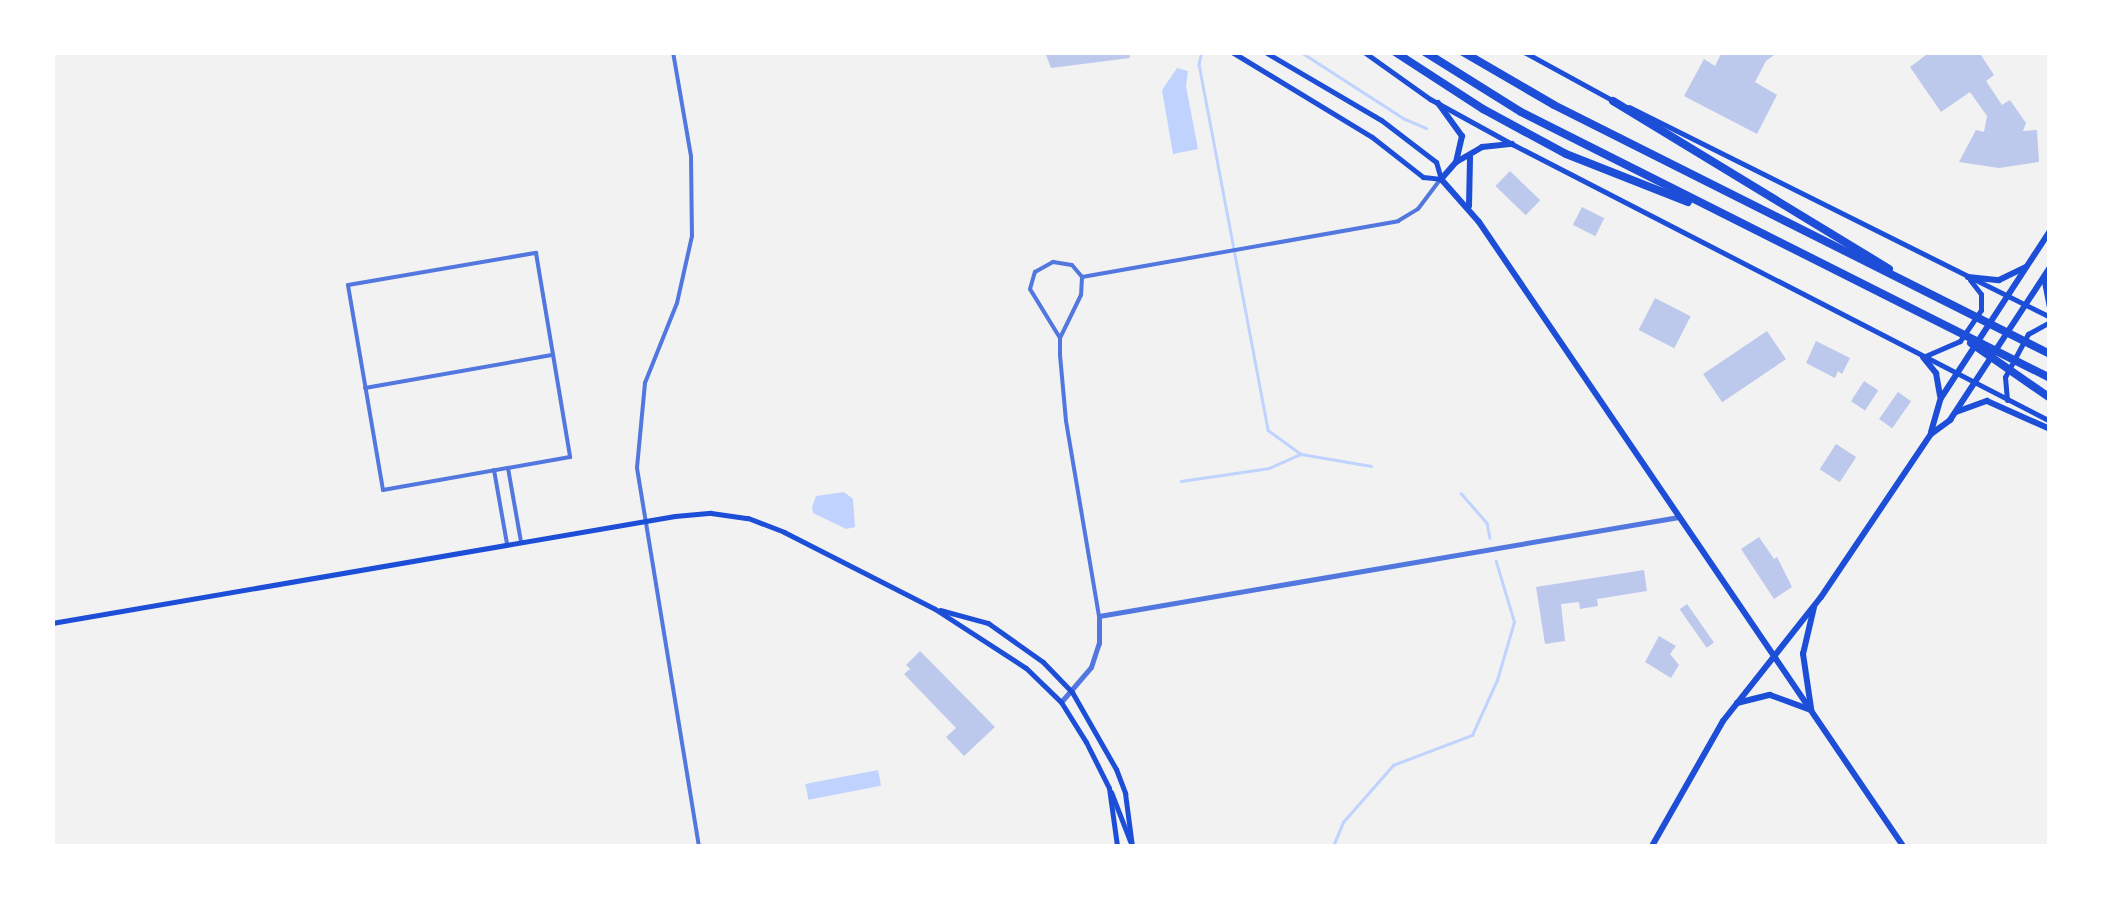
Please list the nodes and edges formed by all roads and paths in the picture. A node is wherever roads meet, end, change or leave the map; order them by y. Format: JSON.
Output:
{"nodes":[{"id":1,"x":673,"y":52,"type":"edge"},
{"id":2,"x":1232,"y":52,"type":"edge"},
{"id":3,"x":1265,"y":52,"type":"edge"},
{"id":4,"x":1364,"y":52,"type":"edge"},
{"id":5,"x":1395,"y":52,"type":"edge"},
{"id":6,"x":1425,"y":52,"type":"edge"},
{"id":7,"x":1463,"y":52,"type":"edge"},
{"id":8,"x":1524,"y":52,"type":"edge"},
{"id":9,"x":1613,"y":101,"type":"junction"},
{"id":10,"x":1438,"y":103,"type":"junction"},
{"id":11,"x":1512,"y":144,"type":"junction"},
{"id":12,"x":1470,"y":157,"type":"junction"},
{"id":13,"x":1456,"y":162,"type":"junction"},
{"id":14,"x":1441,"y":179,"type":"junction"},
{"id":15,"x":1469,"y":207,"type":"junction"},
{"id":16,"x":1724,"y":215,"type":"junction"},
{"id":17,"x":2050,"y":231,"type":"edge"},
{"id":18,"x":2027,"y":266,"type":"junction"},
{"id":19,"x":2050,"y":267,"type":"edge"},
{"id":20,"x":2044,"y":276,"type":"junction"},
{"id":21,"x":1082,"y":277,"type":"junction"},
{"id":22,"x":1968,"y":277,"type":"junction"},
{"id":23,"x":1922,"y":290,"type":"junction"},
{"id":24,"x":2008,"y":296,"type":"junction"},
{"id":25,"x":2026,"y":305,"type":"junction"},
{"id":26,"x":2050,"y":310,"type":"edge"},
{"id":27,"x":2050,"y":320,"type":"edge"},
{"id":28,"x":1956,"y":330,"type":"junction"},
{"id":29,"x":1060,"y":338,"type":"junction"},
{"id":30,"x":2050,"y":354,"type":"edge"},
{"id":31,"x":553,"y":355,"type":"junction"},
{"id":32,"x":1923,"y":357,"type":"junction"},
{"id":33,"x":1956,"y":374,"type":"junction"},
{"id":34,"x":2050,"y":378,"type":"edge"},
{"id":35,"x":1974,"y":385,"type":"junction"},
{"id":36,"x":366,"y":388,"type":"junction"},
{"id":37,"x":1941,"y":398,"type":"junction"},
{"id":38,"x":2050,"y":398,"type":"edge"},
{"id":39,"x":2007,"y":401,"type":"junction"},
{"id":40,"x":1955,"y":413,"type":"junction"},
{"id":41,"x":2050,"y":421,"type":"edge"},
{"id":42,"x":2050,"y":430,"type":"edge"},
{"id":43,"x":1931,"y":434,"type":"junction"},
{"id":44,"x":508,"y":468,"type":"junction"},
{"id":45,"x":494,"y":470,"type":"junction"},
{"id":46,"x":513,"y":500,"type":"junction"},
{"id":47,"x":500,"y":502,"type":"junction"},
{"id":48,"x":1678,"y":517,"type":"junction"},
{"id":49,"x":644,"y":520,"type":"junction"},
{"id":50,"x":520,"y":542,"type":"junction"},
{"id":51,"x":508,"y":544,"type":"junction"},
{"id":52,"x":1814,"y":606,"type":"junction"},
{"id":53,"x":935,"y":609,"type":"junction"},
{"id":54,"x":1099,"y":616,"type":"junction"},
{"id":55,"x":52,"y":624,"type":"edge"},
{"id":56,"x":1775,"y":654,"type":"junction"},
{"id":57,"x":1072,"y":692,"type":"junction"},
{"id":58,"x":1061,"y":702,"type":"junction"},
{"id":59,"x":1736,"y":703,"type":"junction"},
{"id":60,"x":1812,"y":710,"type":"junction"},
{"id":61,"x":1109,"y":788,"type":"junction"},
{"id":62,"x":699,"y":846,"type":"edge"},
{"id":63,"x":1117,"y":846,"type":"edge"},
{"id":64,"x":1131,"y":846,"type":"edge"},
{"id":65,"x":1652,"y":846,"type":"edge"},
{"id":66,"x":1903,"y":846,"type":"edge"}],
"edges":[{"from":1,"to":49,"type":"street"},
{"from":2,"to":14,"type":"main road"},
{"from":3,"to":14,"type":"main road"},
{"from":4,"to":10,"type":"main road"},
{"from":5,"to":16,"type":"highway"},
{"from":6,"to":16,"type":"highway"},
{"from":7,"to":23,"type":"highway"},
{"from":8,"to":9,"type":"main road"},
{"from":9,"to":22,"type":"main road"},
{"from":9,"to":23,"type":"highway"},
{"from":10,"to":11,"type":"main road"},
{"from":10,"to":13,"type":"main road"},
{"from":11,"to":12,"type":"main road"},
{"from":11,"to":32,"type":"main road"},
{"from":12,"to":13,"type":"main road"},
{"from":12,"to":15,"type":"main road"},
{"from":13,"to":14,"type":"main road"},
{"from":14,"to":15,"type":"main road"},
{"from":14,"to":21,"type":"street"},
{"from":15,"to":48,"type":"main road"},
{"from":16,"to":28,"type":"highway"},
{"from":17,"to":18,"type":"main road"},
{"from":18,"to":22,"type":"main road"},
{"from":18,"to":24,"type":"main road"},
{"from":19,"to":20,"type":"main road"},
{"from":20,"to":25,"type":"main road"},
{"from":20,"to":26,"type":"main road"},
{"from":21,"to":29,"type":"street"},
{"from":21,"to":29,"type":"street"},
{"from":22,"to":24,"type":"main road"},
{"from":22,"to":32,"type":"main road"},
{"from":23,"to":30,"type":"highway"},
{"from":24,"to":25,"type":"main road"},
{"from":24,"to":33,"type":"main road"},
{"from":25,"to":27,"type":"main road"},
{"from":25,"to":35,"type":"main road"},
{"from":27,"to":39,"type":"main road"},
{"from":28,"to":34,"type":"highway"},
{"from":28,"to":38,"type":"highway"},
{"from":29,"to":54,"type":"street"},
{"from":31,"to":36,"type":"street"},
{"from":31,"to":36,"type":"street"},
{"from":31,"to":44,"type":"street"},
{"from":32,"to":33,"type":"main road"},
{"from":32,"to":37,"type":"main road"},
{"from":33,"to":35,"type":"main road"},
{"from":33,"to":37,"type":"main road"},
{"from":35,"to":39,"type":"main road"},
{"from":35,"to":40,"type":"main road"},
{"from":36,"to":45,"type":"street"},
{"from":37,"to":43,"type":"main road"},
{"from":39,"to":41,"type":"main road"},
{"from":40,"to":42,"type":"main road"},
{"from":40,"to":43,"type":"main road"},
{"from":43,"to":52,"type":"main road"},
{"from":44,"to":45,"type":"street"},
{"from":44,"to":46,"type":"street"},
{"from":45,"to":47,"type":"street"},
{"from":46,"to":47,"type":"street"},
{"from":46,"to":50,"type":"street"},
{"from":47,"to":51,"type":"street"},
{"from":48,"to":54,"type":"street"},
{"from":48,"to":56,"type":"main road"},
{"from":49,"to":50,"type":"main road"},
{"from":49,"to":53,"type":"main road"},
{"from":49,"to":62,"type":"street"},
{"from":50,"to":51,"type":"main road"},
{"from":51,"to":55,"type":"main road"},
{"from":52,"to":56,"type":"main road"},
{"from":52,"to":60,"type":"main road"},
{"from":53,"to":57,"type":"main road"},
{"from":53,"to":58,"type":"main road"},
{"from":54,"to":57,"type":"street"},
{"from":56,"to":59,"type":"main road"},
{"from":56,"to":60,"type":"main road"},
{"from":57,"to":58,"type":"street"},
{"from":57,"to":64,"type":"main road"},
{"from":58,"to":61,"type":"main road"},
{"from":59,"to":60,"type":"main road"},
{"from":59,"to":65,"type":"main road"},
{"from":60,"to":66,"type":"main road"},
{"from":61,"to":63,"type":"main road"},
{"from":61,"to":64,"type":"main road"}]}
